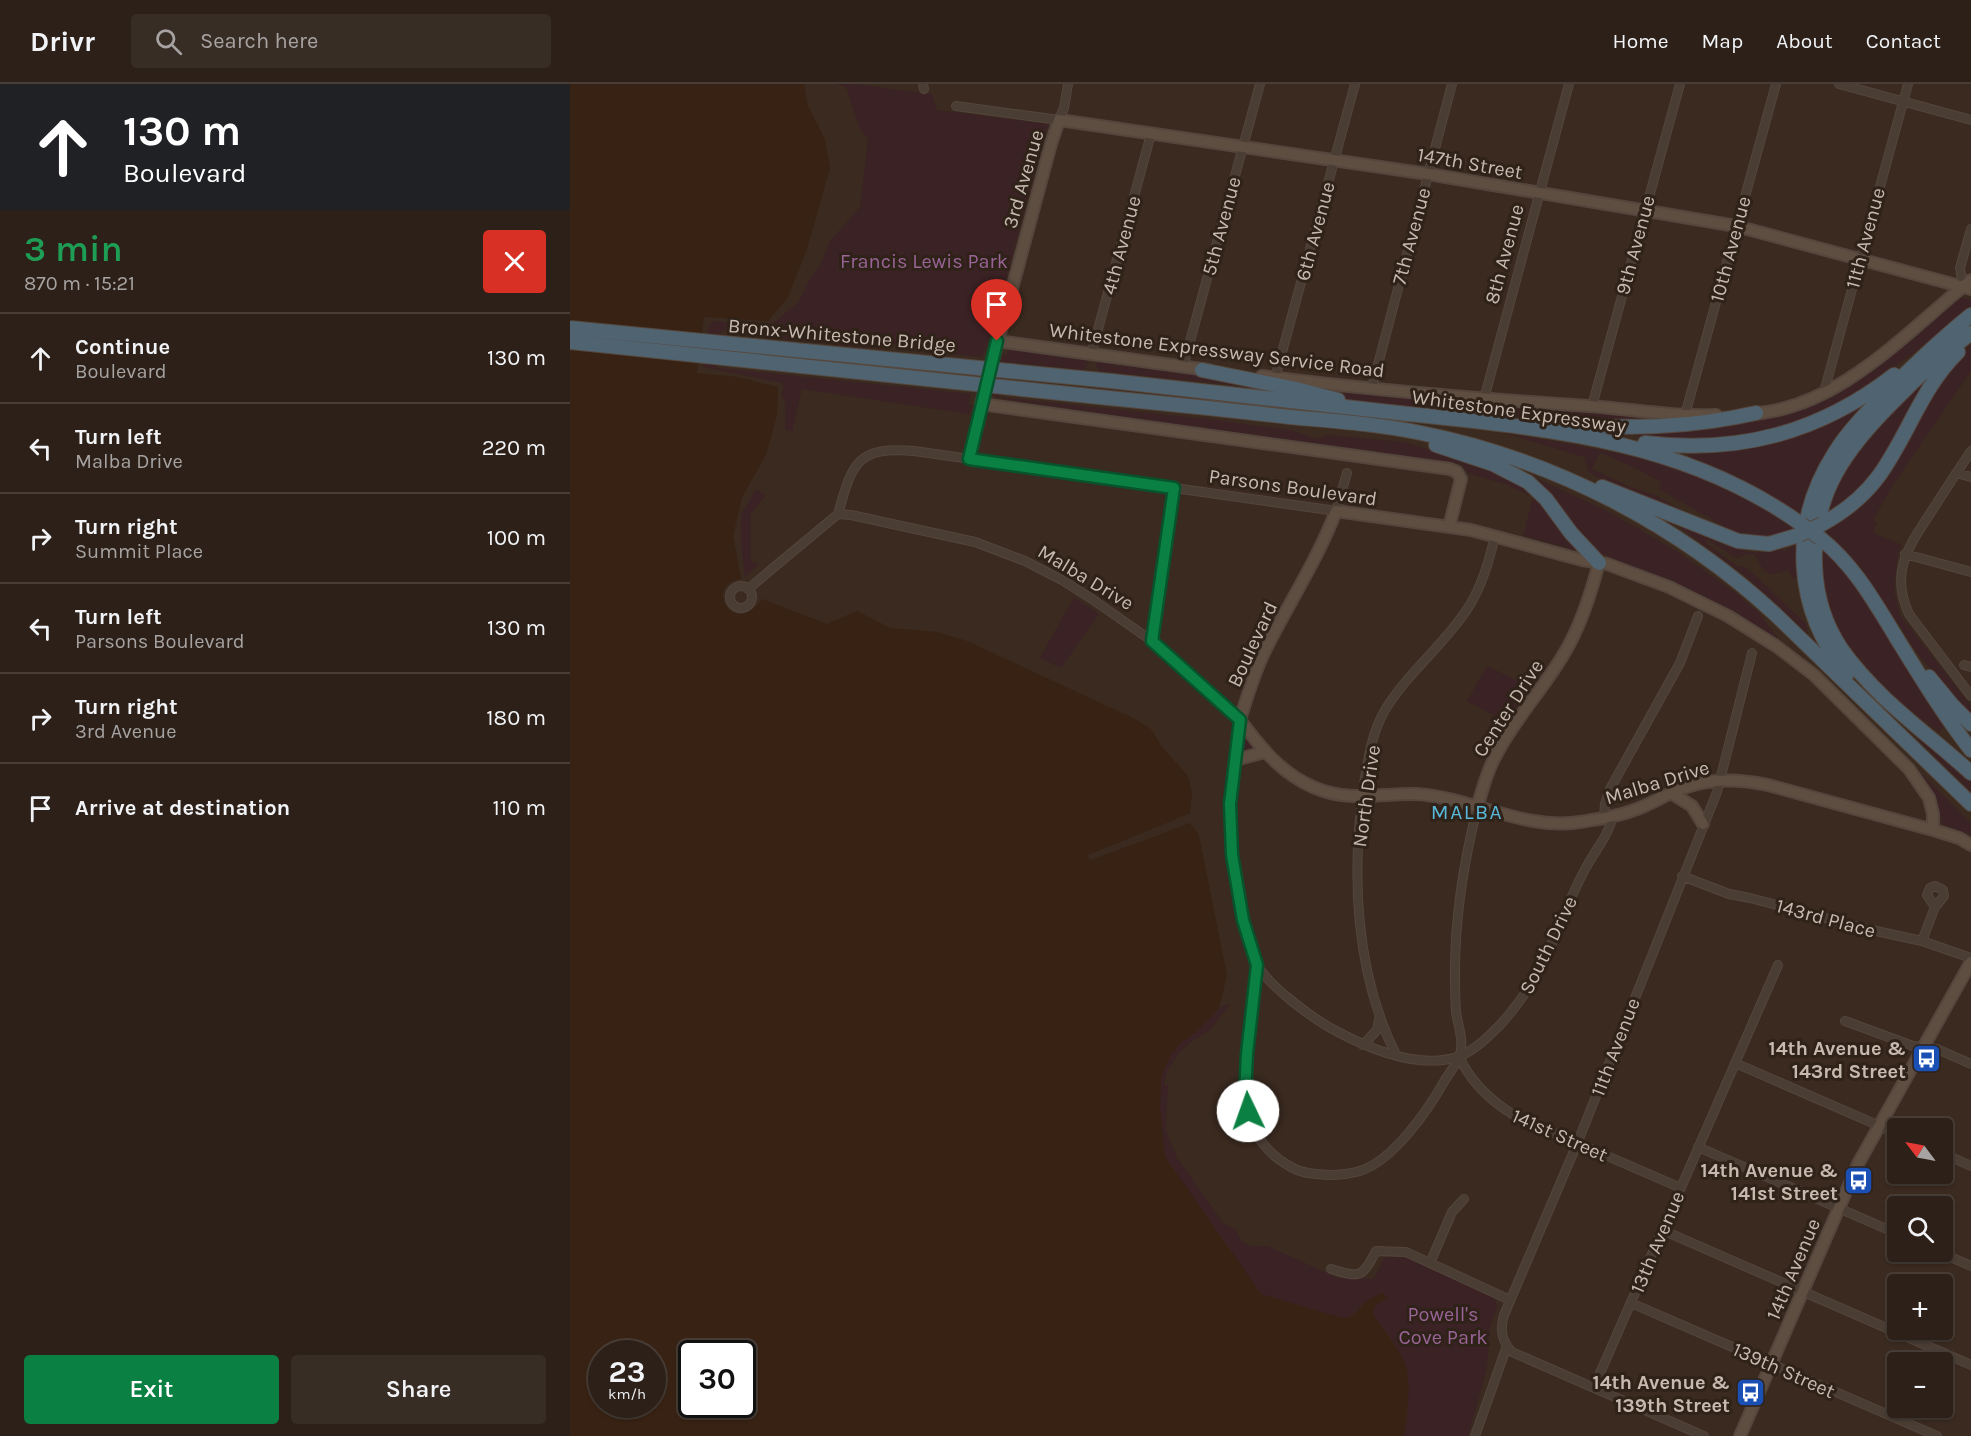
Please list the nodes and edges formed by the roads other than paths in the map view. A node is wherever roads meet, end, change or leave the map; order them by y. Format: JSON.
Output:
{"nodes":[{"id":1,"x":1068,"y":84,"type":"edge"},
{"id":2,"x":1260,"y":84,"type":"edge"},
{"id":3,"x":1354,"y":84,"type":"edge"},
{"id":4,"x":1452,"y":84,"type":"edge"},
{"id":5,"x":1569,"y":84,"type":"edge"},
{"id":6,"x":1680,"y":84,"type":"edge"},
{"id":7,"x":1776,"y":84,"type":"edge"},
{"id":8,"x":1839,"y":84,"type":"edge"},
{"id":9,"x":1908,"y":84,"type":"edge"},
{"id":10,"x":1903,"y":101,"type":"junction"},
{"id":11,"x":956,"y":106,"type":"dead end"},
{"id":12,"x":1059,"y":120,"type":"junction"},
{"id":13,"x":1971,"y":120,"type":"edge"},
{"id":14,"x":1151,"y":134,"type":"junction"},
{"id":15,"x":1243,"y":147,"type":"junction"},
{"id":16,"x":1334,"y":160,"type":"junction"},
{"id":17,"x":1428,"y":174,"type":"junction"},
{"id":18,"x":1539,"y":194,"type":"junction"},
{"id":19,"x":1645,"y":210,"type":"junction"},
{"id":20,"x":1736,"y":226,"type":"junction"},
{"id":21,"x":1971,"y":230,"type":"edge"},
{"id":22,"x":1859,"y":258,"type":"junction"},
{"id":23,"x":1968,"y":285,"type":"edge"},
{"id":24,"x":1971,"y":315,"type":"edge"},
{"id":25,"x":1958,"y":326,"type":"junction"},
{"id":26,"x":570,"y":328,"type":"edge"},
{"id":27,"x":1971,"y":333,"type":"edge"},
{"id":28,"x":1971,"y":340,"type":"edge"},
{"id":29,"x":997,"y":341,"type":"junction"},
{"id":30,"x":570,"y":342,"type":"edge"},
{"id":31,"x":1091,"y":355,"type":"junction"},
{"id":32,"x":1183,"y":367,"type":"junction"},
{"id":33,"x":1202,"y":370,"type":"junction"},
{"id":34,"x":1275,"y":378,"type":"junction"},
{"id":35,"x":1111,"y":381,"type":"joint"},
{"id":36,"x":1372,"y":387,"type":"junction"},
{"id":37,"x":1824,"y":392,"type":"junction"},
{"id":38,"x":1109,"y":398,"type":"joint"},
{"id":39,"x":1484,"y":399,"type":"junction"},
{"id":40,"x":981,"y":404,"type":"junction"},
{"id":41,"x":1592,"y":406,"type":"junction"},
{"id":42,"x":1375,"y":411,"type":"junction"},
{"id":43,"x":1756,"y":413,"type":"junction"},
{"id":44,"x":1684,"y":415,"type":"junction"},
{"id":45,"x":1329,"y":420,"type":"junction"},
{"id":46,"x":1499,"y":424,"type":"junction"},
{"id":47,"x":1583,"y":436,"type":"junction"},
{"id":48,"x":1971,"y":451,"type":"edge"},
{"id":49,"x":1501,"y":454,"type":"junction"},
{"id":50,"x":969,"y":459,"type":"junction"},
{"id":51,"x":1347,"y":473,"type":"dead end"},
{"id":52,"x":1956,"y":473,"type":"junction"},
{"id":53,"x":1971,"y":477,"type":"edge"},
{"id":54,"x":1174,"y":488,"type":"junction"},
{"id":55,"x":1335,"y":511,"type":"junction"},
{"id":56,"x":838,"y":514,"type":"junction"},
{"id":57,"x":1449,"y":527,"type":"junction"},
{"id":58,"x":1800,"y":530,"type":"junction"},
{"id":59,"x":1821,"y":531,"type":"junction"},
{"id":60,"x":1495,"y":536,"type":"junction"},
{"id":61,"x":1905,"y":554,"type":"junction"},
{"id":62,"x":1599,"y":563,"type":"junction"},
{"id":63,"x":1971,"y":572,"type":"edge"},
{"id":64,"x":748,"y":589,"type":"dead end"},
{"id":65,"x":1872,"y":599,"type":"junction"},
{"id":66,"x":1698,"y":616,"type":"dead end"},
{"id":67,"x":1152,"y":641,"type":"junction"},
{"id":68,"x":1752,"y":654,"type":"dead end"},
{"id":69,"x":1971,"y":696,"type":"edge"},
{"id":70,"x":1240,"y":720,"type":"junction"},
{"id":71,"x":1971,"y":724,"type":"edge"},
{"id":72,"x":1971,"y":750,"type":"edge"},
{"id":73,"x":1265,"y":752,"type":"junction"},
{"id":74,"x":1236,"y":760,"type":"junction"},
{"id":75,"x":1930,"y":764,"type":"junction"},
{"id":76,"x":1971,"y":773,"type":"edge"},
{"id":77,"x":1720,"y":780,"type":"junction"},
{"id":78,"x":1671,"y":793,"type":"junction"},
{"id":79,"x":1363,"y":797,"type":"junction"},
{"id":80,"x":1971,"y":804,"type":"edge"},
{"id":81,"x":1478,"y":805,"type":"junction"},
{"id":82,"x":1609,"y":817,"type":"junction"},
{"id":83,"x":1702,"y":824,"type":"junction"},
{"id":84,"x":1933,"y":830,"type":"junction"},
{"id":85,"x":1971,"y":845,"type":"edge"},
{"id":86,"x":1682,"y":876,"type":"junction"},
{"id":87,"x":1935,"y":907,"type":"dead end"},
{"id":88,"x":1922,"y":940,"type":"junction"},
{"id":89,"x":1971,"y":960,"type":"edge"},
{"id":90,"x":1257,"y":965,"type":"junction"},
{"id":91,"x":1778,"y":965,"type":"dead end"},
{"id":92,"x":1379,"y":1018,"type":"junction"},
{"id":93,"x":1845,"y":1022,"type":"dead end"},
{"id":94,"x":1363,"y":1045,"type":"junction"},
{"id":95,"x":1923,"y":1047,"type":"junction"},
{"id":96,"x":1396,"y":1055,"type":"junction"},
{"id":97,"x":1459,"y":1056,"type":"junction"},
{"id":98,"x":1735,"y":1063,"type":"junction"},
{"id":99,"x":1971,"y":1064,"type":"edge"},
{"id":100,"x":1879,"y":1126,"type":"junction"},
{"id":101,"x":1887,"y":1129,"type":"edge"},
{"id":102,"x":1577,"y":1144,"type":"junction"},
{"id":103,"x":1698,"y":1147,"type":"junction"},
{"id":104,"x":1953,"y":1158,"type":"edge"},
{"id":105,"x":1971,"y":1166,"type":"edge"},
{"id":106,"x":1681,"y":1188,"type":"junction"},
{"id":107,"x":1464,"y":1199,"type":"dead end"},
{"id":108,"x":1839,"y":1208,"type":"junction"},
{"id":109,"x":1887,"y":1229,"type":"edge"},
{"id":110,"x":1662,"y":1230,"type":"junction"},
{"id":111,"x":1953,"y":1258,"type":"edge"},
{"id":112,"x":1430,"y":1263,"type":"junction"},
{"id":113,"x":1971,"y":1266,"type":"edge"},
{"id":114,"x":1331,"y":1269,"type":"dead end"},
{"id":115,"x":1803,"y":1291,"type":"junction"},
{"id":116,"x":1510,"y":1300,"type":"junction"},
{"id":117,"x":1631,"y":1303,"type":"junction"},
{"id":118,"x":1506,"y":1346,"type":"junction"},
{"id":119,"x":1771,"y":1364,"type":"junction"},
{"id":120,"x":1971,"y":1365,"type":"edge"},
{"id":121,"x":1594,"y":1388,"type":"junction"},
{"id":122,"x":1475,"y":1436,"type":"edge"},
{"id":123,"x":1704,"y":1436,"type":"edge"},
{"id":124,"x":1740,"y":1436,"type":"edge"},
{"id":125,"x":1937,"y":1436,"type":"edge"}],
"edges":[{"from":1,"to":12,"type":"street","name":"3rd Avenue"},
{"from":2,"to":15,"type":"street","name":"5th Avenue"},
{"from":3,"to":16,"type":"street","name":"6th Avenue"},
{"from":4,"to":17,"type":"street","name":"7th Avenue"},
{"from":5,"to":18,"type":"street","name":"8th Avenue"},
{"from":6,"to":19,"type":"street","name":"9th Avenue"},
{"from":7,"to":20,"type":"street","name":"10th Avenue"},
{"from":8,"to":10,"type":"street"},
{"from":9,"to":10,"type":"street","name":"11th Avenue"},
{"from":10,"to":13,"type":"street"},
{"from":10,"to":22,"type":"street","name":"11th Avenue"},
{"from":11,"to":12,"type":"street","name":"147th Street"},
{"from":12,"to":14,"type":"street","name":"147th Street"},
{"from":12,"to":29,"type":"street","name":"3rd Avenue"},
{"from":14,"to":15,"type":"street","name":"147th Street"},
{"from":14,"to":31,"type":"street","name":"4th Avenue"},
{"from":15,"to":16,"type":"street","name":"147th Street"},
{"from":15,"to":32,"type":"street","name":"5th Avenue"},
{"from":16,"to":17,"type":"street","name":"147th Street"},
{"from":16,"to":34,"type":"street","name":"6th Avenue"},
{"from":17,"to":18,"type":"street","name":"147th Street"},
{"from":17,"to":36,"type":"street","name":"7th Avenue"},
{"from":18,"to":19,"type":"street","name":"147th Street"},
{"from":18,"to":39,"type":"street","name":"8th Avenue"},
{"from":19,"to":20,"type":"street","name":"147th Street"},
{"from":19,"to":41,"type":"street","name":"9th Avenue"},
{"from":20,"to":22,"type":"street","name":"147th Street"},
{"from":20,"to":44,"type":"street","name":"10th Avenue"},
{"from":21,"to":23,"type":"street"},
{"from":22,"to":23,"type":"street","name":"147th Street"},
{"from":22,"to":37,"type":"street","name":"11th Avenue"},
{"from":23,"to":37,"type":"street","name":"Whitestone Expressway Service Road"},
{"from":24,"to":25,"type":"highway"},
{"from":25,"to":47,"type":"highway"},
{"from":25,"to":75,"type":"highway"},
{"from":26,"to":35,"type":"highway","name":"Bronx-Whitestone Bridge","bridge":true},
{"from":27,"to":76,"type":"highway"},
{"from":28,"to":59,"type":"highway"},
{"from":29,"to":31,"type":"street","name":"Whitestone Expressway Service Road"},
{"from":29,"to":40,"type":"street","name":"3rd Avenue"},
{"from":30,"to":38,"type":"highway","name":"Bronx-Whitestone Bridge","bridge":true},
{"from":31,"to":32,"type":"street","name":"Whitestone Expressway Service Road"},
{"from":32,"to":33,"type":"street","name":"Whitestone Expressway Service Road"},
{"from":33,"to":34,"type":"street","name":"Whitestone Expressway Service Road"},
{"from":33,"to":42,"type":"highway"},
{"from":34,"to":36,"type":"street","name":"Whitestone Expressway Service Road"},
{"from":35,"to":42,"type":"highway","name":"Whitestone Expressway"},
{"from":36,"to":39,"type":"street","name":"Whitestone Expressway Service Road"},
{"from":37,"to":43,"type":"street","name":"Whitestone Expressway Service Road"},
{"from":38,"to":45,"type":"highway","name":"Whitestone Expressway"},
{"from":39,"to":41,"type":"street","name":"Whitestone Expressway Service Road"},
{"from":40,"to":50,"type":"street","name":"3rd Avenue"},
{"from":40,"to":57,"type":"street"},
{"from":41,"to":44,"type":"street","name":"Whitestone Expressway Service Road"},
{"from":42,"to":46,"type":"highway","name":"Whitestone Expressway"},
{"from":43,"to":44,"type":"street","name":"Whitestone Expressway Service Road"},
{"from":43,"to":46,"type":"highway"},
{"from":45,"to":49,"type":"highway","name":"Whitestone Expressway"},
{"from":45,"to":62,"type":"highway"},
{"from":46,"to":47,"type":"highway","name":"Whitestone Expressway"},
{"from":47,"to":58,"type":"highway","name":"Whitestone Expressway"},
{"from":48,"to":52,"type":"street"},
{"from":49,"to":58,"type":"highway"},
{"from":49,"to":75,"type":"highway","name":"Whitestone Expressway"},
{"from":50,"to":54,"type":"street","name":"Parsons Boulevard"},
{"from":50,"to":56,"type":"street","name":"Parsons Boulevard"},
{"from":51,"to":55,"type":"street","name":"Boulevard"},
{"from":52,"to":53,"type":"street"},
{"from":52,"to":61,"type":"street"},
{"from":54,"to":55,"type":"street","name":"Parsons Boulevard"},
{"from":54,"to":67,"type":"street"},
{"from":55,"to":57,"type":"street","name":"Parsons Boulevard"},
{"from":55,"to":70,"type":"street","name":"Boulevard"},
{"from":56,"to":64,"type":"street"},
{"from":56,"to":67,"type":"street","name":"Malba Drive"},
{"from":57,"to":60,"type":"street","name":"Parsons Boulevard"},
{"from":58,"to":59,"type":"highway","name":"Whitestone Expressway","bridge":true},
{"from":59,"to":65,"type":"highway","name":"Whitestone Expressway"},
{"from":60,"to":62,"type":"street","name":"Parsons Boulevard"},
{"from":60,"to":79,"type":"street","name":"North Drive"},
{"from":61,"to":63,"type":"street"},
{"from":61,"to":69,"type":"street"},
{"from":62,"to":81,"type":"street","name":"Center Drive"},
{"from":62,"to":84,"type":"street"},
{"from":65,"to":71,"type":"highway"},
{"from":65,"to":72,"type":"highway","name":"Whitestone Expressway"},
{"from":66,"to":82,"type":"street","name":"South Drive"},
{"from":67,"to":70,"type":"street","name":"Malba Drive"},
{"from":68,"to":77,"type":"street","name":"11th Avenue"},
{"from":70,"to":73,"type":"street","name":"Malba Drive"},
{"from":70,"to":74,"type":"street","name":"Boulevard"},
{"from":73,"to":74,"type":"street"},
{"from":73,"to":79,"type":"street","name":"Malba Drive"},
{"from":74,"to":90,"type":"street","name":"Boulevard"},
{"from":75,"to":80,"type":"highway","name":"Whitestone Expressway"},
{"from":77,"to":78,"type":"street","name":"Malba Drive"},
{"from":77,"to":83,"type":"street","name":"11th Avenue"},
{"from":77,"to":84,"type":"street","name":"Malba Drive"},
{"from":78,"to":82,"type":"street","name":"Malba Drive"},
{"from":78,"to":83,"type":"street"},
{"from":79,"to":81,"type":"street","name":"Malba Drive"},
{"from":79,"to":92,"type":"street","name":"North Drive"},
{"from":81,"to":82,"type":"street","name":"Malba Drive"},
{"from":81,"to":97,"type":"street","name":"Center Drive"},
{"from":82,"to":97,"type":"street","name":"South Drive"},
{"from":83,"to":86,"type":"street","name":"11th Avenue"},
{"from":84,"to":85,"type":"street"},
{"from":86,"to":88,"type":"street","name":"143rd Place"},
{"from":86,"to":102,"type":"street","name":"11th Avenue"},
{"from":87,"to":88,"type":"street"},
{"from":88,"to":89,"type":"street","name":"143rd Place"},
{"from":89,"to":95,"type":"street","name":"14th Avenue"},
{"from":90,"to":94,"type":"street","name":"Boulevard"},
{"from":90,"to":97,"type":"street"},
{"from":91,"to":98,"type":"street","name":"13th Avenue"},
{"from":92,"to":94,"type":"street"},
{"from":92,"to":96,"type":"street","name":"North Drive"},
{"from":93,"to":95,"type":"street"},
{"from":94,"to":96,"type":"street","name":"Boulevard"},
{"from":95,"to":99,"type":"street"},
{"from":95,"to":100,"type":"street","name":"14th Avenue"},
{"from":96,"to":97,"type":"street","name":"Boulevard"},
{"from":97,"to":102,"type":"street","name":"141st Street"},
{"from":98,"to":100,"type":"street"},
{"from":98,"to":103,"type":"street","name":"13th Avenue"},
{"from":100,"to":101,"type":"street"},
{"from":100,"to":108,"type":"street","name":"14th Avenue"},
{"from":102,"to":106,"type":"street","name":"141st Street"},
{"from":102,"to":116,"type":"street","name":"11th Avenue"},
{"from":103,"to":106,"type":"street","name":"13th Avenue"},
{"from":103,"to":108,"type":"street"},
{"from":104,"to":105,"type":"street"},
{"from":106,"to":110,"type":"street","name":"13th Avenue"},
{"from":107,"to":112,"type":"street"},
{"from":108,"to":109,"type":"street"},
{"from":108,"to":115,"type":"street","name":"14th Avenue"},
{"from":110,"to":115,"type":"street"},
{"from":110,"to":117,"type":"street","name":"13th Avenue"},
{"from":111,"to":113,"type":"street"},
{"from":112,"to":114,"type":"street"},
{"from":112,"to":116,"type":"street"},
{"from":115,"to":119,"type":"street","name":"14th Avenue"},
{"from":115,"to":120,"type":"street"},
{"from":116,"to":118,"type":"street","name":"11th Avenue"},
{"from":117,"to":119,"type":"street","name":"139th Street"},
{"from":117,"to":121,"type":"street","name":"13th Avenue"},
{"from":118,"to":121,"type":"street"},
{"from":118,"to":122,"type":"street","name":"11th Avenue"},
{"from":119,"to":124,"type":"street","name":"14th Avenue"},
{"from":119,"to":125,"type":"street","name":"139th Street"},
{"from":121,"to":123,"type":"street"}]}
